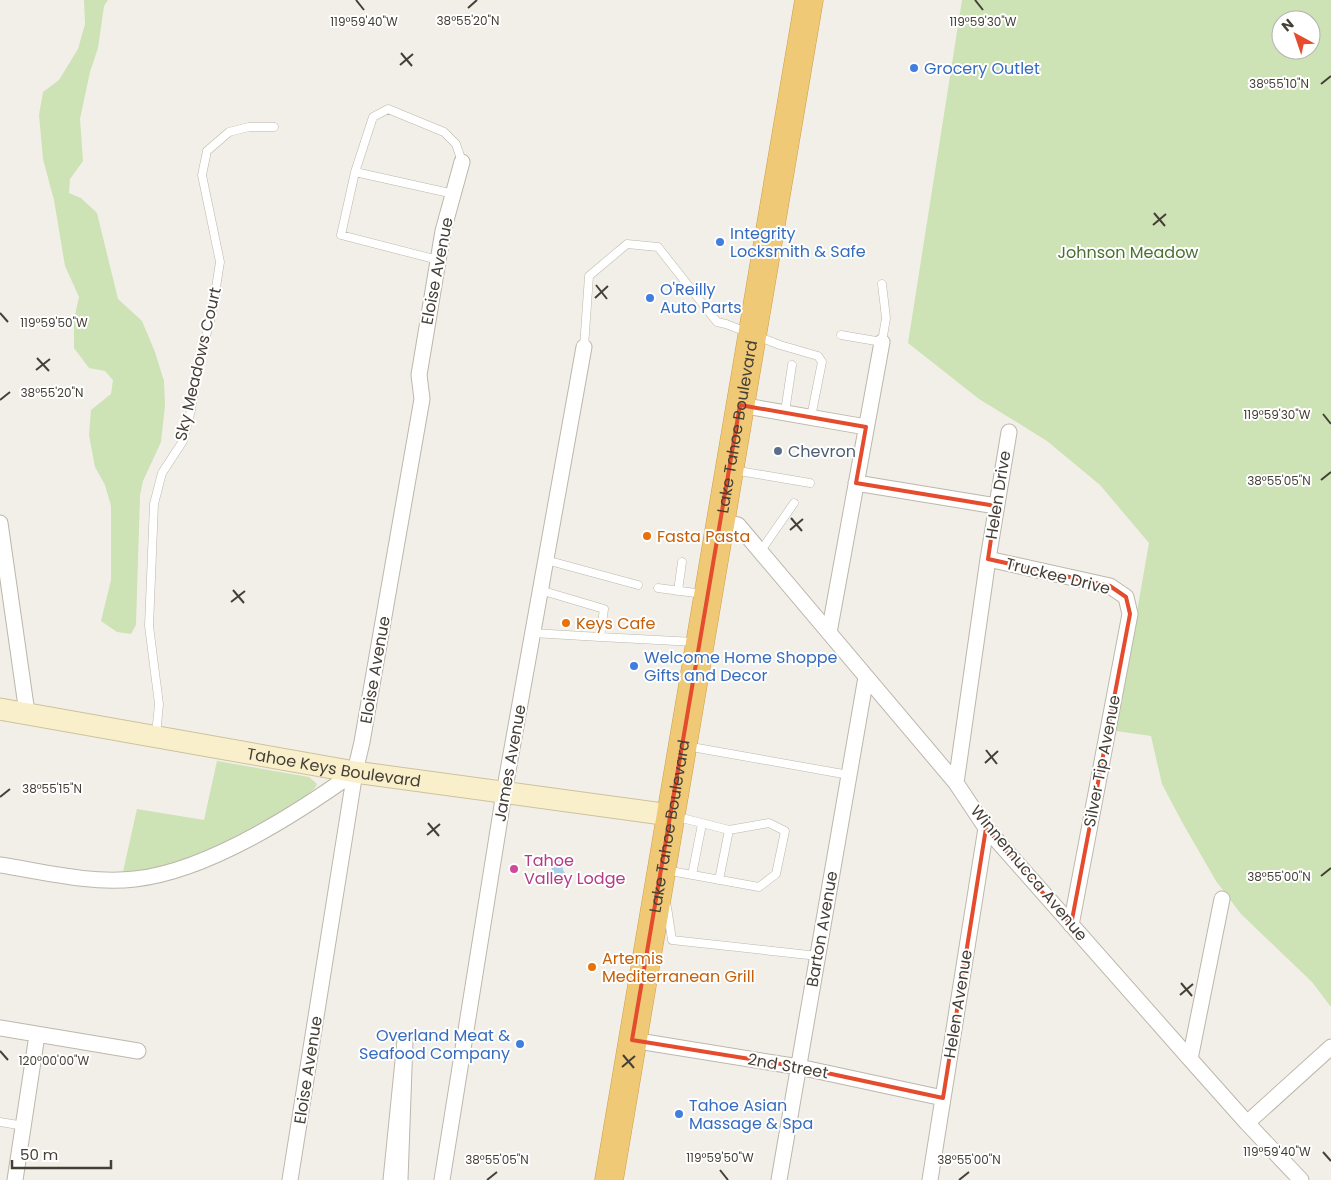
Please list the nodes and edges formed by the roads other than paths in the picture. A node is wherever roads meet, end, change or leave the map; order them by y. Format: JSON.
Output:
{"nodes":[{"id":1,"x":809,"y":0,"type":"edge"},
{"id":2,"x":274,"y":127,"type":"dead end"},
{"id":3,"x":462,"y":162,"type":"joint"},
{"id":4,"x":355,"y":172,"type":"junction"},
{"id":5,"x":454,"y":194,"type":"junction"},
{"id":6,"x":438,"y":260,"type":"junction"},
{"id":7,"x":882,"y":284,"type":"dead end"},
{"id":8,"x":751,"y":334,"type":"junction"},
{"id":9,"x":841,"y":335,"type":"dead end"},
{"id":10,"x":882,"y":342,"type":"junction"},
{"id":11,"x":584,"y":347,"type":"joint"},
{"id":12,"x":792,"y":365,"type":"dead end"},
{"id":13,"x":740,"y":405,"type":"junction"},
{"id":14,"x":785,"y":412,"type":"junction"},
{"id":15,"x":811,"y":417,"type":"junction"},
{"id":16,"x":866,"y":426,"type":"junction"},
{"id":17,"x":1009,"y":432,"type":"dead end"},
{"id":18,"x":729,"y":470,"type":"junction"},
{"id":19,"x":810,"y":483,"type":"dead end"},
{"id":20,"x":856,"y":483,"type":"junction"},
{"id":21,"x":794,"y":503,"type":"dead end"},
{"id":22,"x":996,"y":506,"type":"junction"},
{"id":23,"x":721,"y":521,"type":"junction"},
{"id":24,"x":0,"y":523,"type":"edge"},
{"id":25,"x":760,"y":552,"type":"junction"},
{"id":26,"x":988,"y":558,"type":"junction"},
{"id":27,"x":546,"y":560,"type":"junction"},
{"id":28,"x":682,"y":562,"type":"dead end"},
{"id":29,"x":638,"y":585,"type":"dead end"},
{"id":30,"x":658,"y":588,"type":"dead end"},
{"id":31,"x":540,"y":590,"type":"junction"},
{"id":32,"x":678,"y":592,"type":"junction"},
{"id":33,"x":708,"y":594,"type":"junction"},
{"id":34,"x":1126,"y":597,"type":"joint"},
{"id":35,"x":533,"y":633,"type":"junction"},
{"id":36,"x":829,"y":633,"type":"junction"},
{"id":37,"x":600,"y":637,"type":"junction"},
{"id":38,"x":699,"y":643,"type":"junction"},
{"id":39,"x":866,"y":677,"type":"junction"},
{"id":40,"x":0,"y":709,"type":"edge"},
{"id":41,"x":27,"y":713,"type":"junction"},
{"id":42,"x":156,"y":737,"type":"junction"},
{"id":43,"x":682,"y":745,"type":"junction"},
{"id":44,"x":355,"y":772,"type":"junction"},
{"id":45,"x":849,"y":775,"type":"junction"},
{"id":46,"x":956,"y":782,"type":"junction"},
{"id":47,"x":504,"y":793,"type":"junction"},
{"id":48,"x":670,"y":815,"type":"junction"},
{"id":49,"x":702,"y":824,"type":"junction"},
{"id":50,"x":986,"y":828,"type":"junction"},
{"id":51,"x":730,"y":830,"type":"junction"},
{"id":52,"x":0,"y":865,"type":"edge"},
{"id":53,"x":661,"y":870,"type":"junction"},
{"id":54,"x":692,"y":875,"type":"junction"},
{"id":55,"x":719,"y":880,"type":"junction"},
{"id":56,"x":1222,"y":899,"type":"dead end"},
{"id":57,"x":1071,"y":924,"type":"junction"},
{"id":58,"x":818,"y":956,"type":"junction"},
{"id":59,"x":0,"y":1028,"type":"edge"},
{"id":60,"x":37,"y":1035,"type":"junction"},
{"id":61,"x":632,"y":1040,"type":"junction"},
{"id":62,"x":1331,"y":1047,"type":"edge"},
{"id":63,"x":138,"y":1051,"type":"dead end"},
{"id":64,"x":1190,"y":1059,"type":"junction"},
{"id":65,"x":799,"y":1067,"type":"junction"},
{"id":66,"x":943,"y":1098,"type":"junction"},
{"id":67,"x":0,"y":1122,"type":"edge"},
{"id":68,"x":1247,"y":1123,"type":"junction"},
{"id":69,"x":24,"y":1126,"type":"junction"},
{"id":70,"x":16,"y":1180,"type":"edge"},
{"id":71,"x":290,"y":1180,"type":"edge"},
{"id":72,"x":391,"y":1180,"type":"edge"},
{"id":73,"x":401,"y":1180,"type":"edge"},
{"id":74,"x":442,"y":1180,"type":"edge"},
{"id":75,"x":609,"y":1180,"type":"edge"},
{"id":76,"x":779,"y":1180,"type":"edge"},
{"id":77,"x":930,"y":1180,"type":"edge"},
{"id":78,"x":1301,"y":1180,"type":"edge"}],
"edges":[{"from":1,"to":8,"type":"highway","name":"Lake Tahoe Boulevard"},
{"from":2,"to":42,"type":"lane","name":"Sky Meadows Court"},
{"from":3,"to":4,"type":"lane"},
{"from":3,"to":5,"type":"street","name":"Eloise Avenue"},
{"from":4,"to":5,"type":"lane"},
{"from":4,"to":6,"type":"lane"},
{"from":5,"to":6,"type":"street","name":"Eloise Avenue"},
{"from":6,"to":44,"type":"street","name":"Eloise Avenue"},
{"from":7,"to":10,"type":"lane"},
{"from":8,"to":11,"type":"lane"},
{"from":8,"to":13,"type":"highway","name":"Lake Tahoe Boulevard"},
{"from":8,"to":15,"type":"lane"},
{"from":9,"to":10,"type":"lane"},
{"from":10,"to":16,"type":"street"},
{"from":11,"to":27,"type":"street","name":"James Avenue"},
{"from":12,"to":14,"type":"lane"},
{"from":13,"to":14,"type":"street"},
{"from":13,"to":18,"type":"highway","name":"Lake Tahoe Boulevard"},
{"from":14,"to":15,"type":"street"},
{"from":15,"to":16,"type":"street"},
{"from":16,"to":20,"type":"street"},
{"from":17,"to":22,"type":"street","name":"Helen Drive"},
{"from":18,"to":19,"type":"lane"},
{"from":18,"to":23,"type":"highway","name":"Lake Tahoe Boulevard"},
{"from":20,"to":22,"type":"street"},
{"from":20,"to":36,"type":"street"},
{"from":21,"to":25,"type":"lane"},
{"from":22,"to":26,"type":"street","name":"Helen Drive"},
{"from":23,"to":25,"type":"street","name":"Winnemucca Avenue"},
{"from":23,"to":33,"type":"highway","name":"Lake Tahoe Boulevard"},
{"from":24,"to":41,"type":"street"},
{"from":25,"to":36,"type":"street","name":"Winnemucca Avenue"},
{"from":26,"to":34,"type":"street","name":"Truckee Drive"},
{"from":26,"to":46,"type":"street"},
{"from":27,"to":29,"type":"lane"},
{"from":27,"to":31,"type":"street","name":"James Avenue"},
{"from":28,"to":32,"type":"lane"},
{"from":30,"to":32,"type":"lane"},
{"from":31,"to":35,"type":"street","name":"James Avenue"},
{"from":31,"to":37,"type":"lane"},
{"from":32,"to":33,"type":"lane"},
{"from":33,"to":38,"type":"highway","name":"Lake Tahoe Boulevard"},
{"from":34,"to":57,"type":"street","name":"Silver Tip Avenue"},
{"from":35,"to":37,"type":"lane"},
{"from":35,"to":47,"type":"street","name":"James Avenue"},
{"from":36,"to":39,"type":"street","name":"Winnemucca Avenue"},
{"from":37,"to":38,"type":"lane"},
{"from":38,"to":43,"type":"highway","name":"Lake Tahoe Boulevard"},
{"from":39,"to":45,"type":"street","name":"Barton Avenue"},
{"from":39,"to":46,"type":"street","name":"Winnemucca Avenue"},
{"from":40,"to":41,"type":"street","name":"Tahoe Keys Boulevard"},
{"from":41,"to":42,"type":"street","name":"Tahoe Keys Boulevard"},
{"from":42,"to":44,"type":"street","name":"Tahoe Keys Boulevard"},
{"from":43,"to":45,"type":"lane"},
{"from":43,"to":48,"type":"highway","name":"Lake Tahoe Boulevard"},
{"from":44,"to":47,"type":"street","name":"Tahoe Keys Boulevard"},
{"from":44,"to":52,"type":"street"},
{"from":44,"to":71,"type":"street","name":"Eloise Avenue"},
{"from":45,"to":58,"type":"street","name":"Barton Avenue"},
{"from":46,"to":50,"type":"street","name":"Winnemucca Avenue"},
{"from":47,"to":48,"type":"street","name":"Tahoe Keys Boulevard"},
{"from":47,"to":74,"type":"street","name":"James Avenue"},
{"from":48,"to":49,"type":"lane"},
{"from":48,"to":53,"type":"highway","name":"Lake Tahoe Boulevard"},
{"from":49,"to":51,"type":"lane"},
{"from":49,"to":54,"type":"lane"},
{"from":50,"to":57,"type":"street","name":"Winnemucca Avenue"},
{"from":50,"to":66,"type":"street","name":"Helen Avenue"},
{"from":51,"to":55,"type":"lane"},
{"from":51,"to":55,"type":"lane"},
{"from":53,"to":54,"type":"lane"},
{"from":53,"to":58,"type":"lane"},
{"from":53,"to":61,"type":"highway","name":"Lake Tahoe Boulevard"},
{"from":54,"to":55,"type":"lane"},
{"from":56,"to":64,"type":"street"},
{"from":57,"to":64,"type":"street","name":"Winnemucca Avenue"},
{"from":58,"to":65,"type":"street","name":"Barton Avenue"},
{"from":59,"to":60,"type":"street"},
{"from":60,"to":63,"type":"street"},
{"from":60,"to":69,"type":"street"},
{"from":61,"to":65,"type":"street","name":"2nd Street"},
{"from":61,"to":75,"type":"highway","name":"Lake Tahoe Boulevard"},
{"from":62,"to":68,"type":"street"},
{"from":64,"to":68,"type":"street","name":"Winnemucca Avenue"},
{"from":65,"to":66,"type":"street","name":"2nd Street"},
{"from":65,"to":76,"type":"street","name":"Barton Avenue"},
{"from":66,"to":77,"type":"street","name":"Helen Avenue"},
{"from":67,"to":69,"type":"lane"},
{"from":68,"to":78,"type":"street","name":"Winnemucca Avenue"},
{"from":69,"to":70,"type":"street"},
{"from":72,"to":73,"type":"street"}]}
